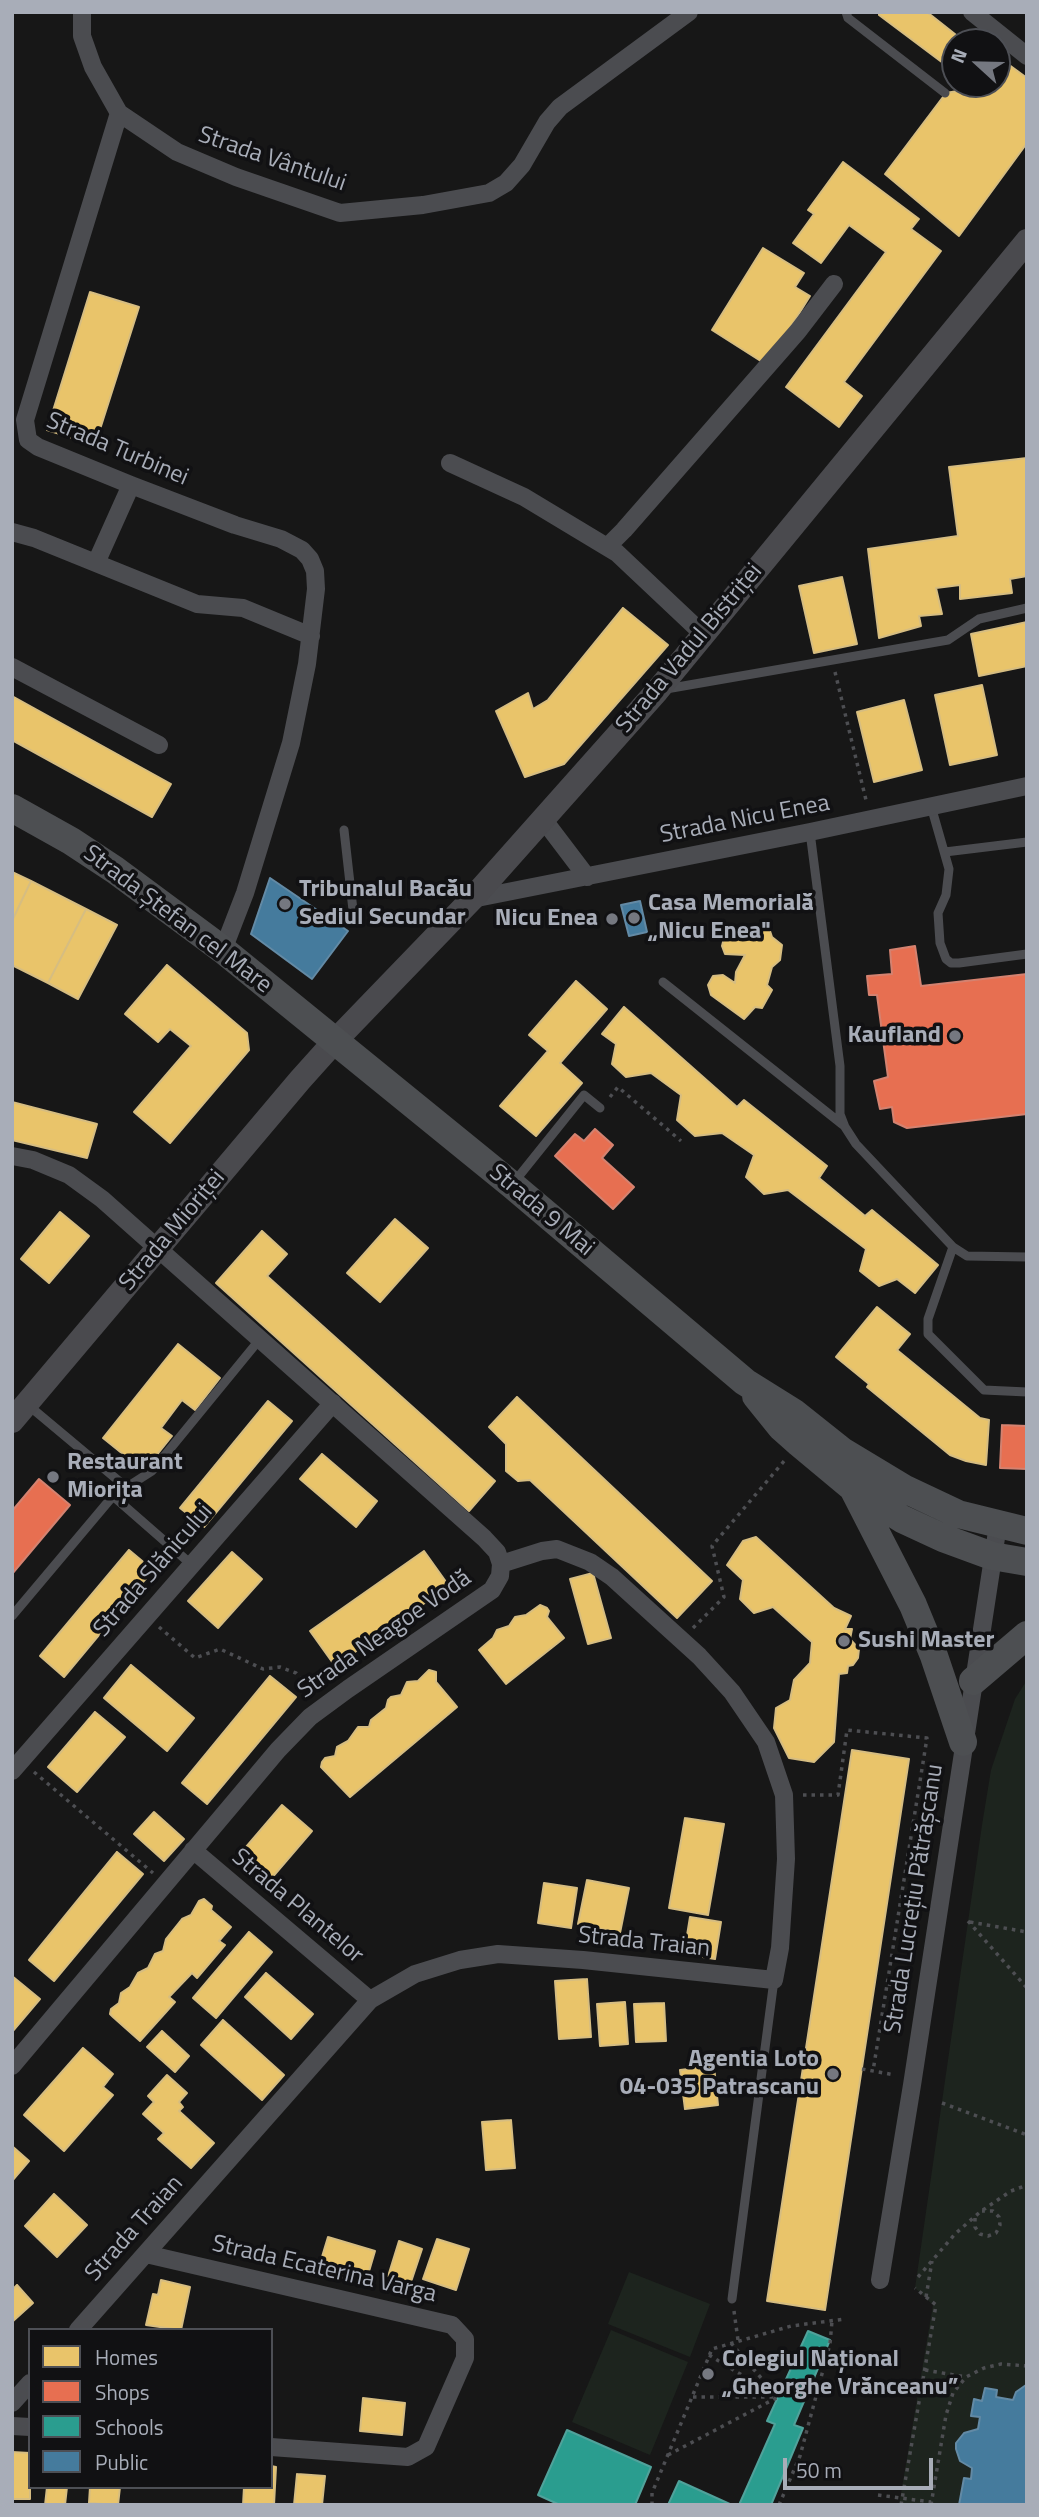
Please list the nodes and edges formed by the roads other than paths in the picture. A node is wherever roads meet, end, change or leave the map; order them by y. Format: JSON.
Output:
{"nodes":[{"id":1,"x":82,"y":12,"type":"edge"},
{"id":2,"x":689,"y":12,"type":"edge"},
{"id":3,"x":846,"y":12,"type":"edge"},
{"id":4,"x":972,"y":12,"type":"edge"},
{"id":5,"x":1027,"y":56,"type":"edge"},
{"id":6,"x":941,"y":90,"type":"edge"},
{"id":7,"x":119,"y":113,"type":"junction"},
{"id":8,"x":1027,"y":241,"type":"edge"},
{"id":9,"x":834,"y":284,"type":"dead end"},
{"id":10,"x":450,"y":463,"type":"dead end"},
{"id":11,"x":131,"y":485,"type":"junction"},
{"id":12,"x":12,"y":532,"type":"edge"},
{"id":13,"x":607,"y":547,"type":"junction"},
{"id":14,"x":96,"y":563,"type":"junction"},
{"id":15,"x":1027,"y":608,"type":"edge"},
{"id":16,"x":704,"y":635,"type":"junction"},
{"id":17,"x":310,"y":636,"type":"junction"},
{"id":18,"x":12,"y":667,"type":"edge"},
{"id":19,"x":657,"y":691,"type":"junction"},
{"id":20,"x":159,"y":745,"type":"dead end"},
{"id":21,"x":1027,"y":786,"type":"edge"},
{"id":22,"x":931,"y":806,"type":"junction"},
{"id":23,"x":12,"y":808,"type":"edge"},
{"id":24,"x":543,"y":820,"type":"junction"},
{"id":25,"x":344,"y":830,"type":"dead end"},
{"id":26,"x":810,"y":832,"type":"junction"},
{"id":27,"x":1027,"y":842,"type":"edge"},
{"id":28,"x":945,"y":852,"type":"junction"},
{"id":29,"x":587,"y":877,"type":"junction"},
{"id":30,"x":472,"y":899,"type":"junction"},
{"id":31,"x":353,"y":910,"type":"dead end"},
{"id":32,"x":223,"y":950,"type":"junction"},
{"id":33,"x":1027,"y":954,"type":"edge"},
{"id":34,"x":663,"y":982,"type":"dead end"},
{"id":35,"x":335,"y":1041,"type":"junction"},
{"id":36,"x":600,"y":1108,"type":"road end"},
{"id":37,"x":845,"y":1126,"type":"junction"},
{"id":38,"x":12,"y":1156,"type":"edge"},
{"id":39,"x":512,"y":1185,"type":"junction"},
{"id":40,"x":953,"y":1247,"type":"junction"},
{"id":41,"x":157,"y":1249,"type":"junction"},
{"id":42,"x":1027,"y":1257,"type":"edge"},
{"id":43,"x":260,"y":1339,"type":"junction"},
{"id":44,"x":745,"y":1382,"type":"junction"},
{"id":45,"x":1027,"y":1392,"type":"edge"},
{"id":46,"x":332,"y":1404,"type":"junction"},
{"id":47,"x":19,"y":1412,"type":"edge"},
{"id":48,"x":126,"y":1488,"type":"junction"},
{"id":49,"x":853,"y":1488,"type":"junction"},
{"id":50,"x":113,"y":1496,"type":"junction"},
{"id":51,"x":998,"y":1525,"type":"junction"},
{"id":52,"x":1027,"y":1531,"type":"edge"},
{"id":53,"x":992,"y":1556,"type":"junction"},
{"id":54,"x":1027,"y":1562,"type":"edge"},
{"id":55,"x":501,"y":1564,"type":"junction"},
{"id":56,"x":192,"y":1565,"type":"junction"},
{"id":57,"x":12,"y":1616,"type":"edge"},
{"id":58,"x":1027,"y":1635,"type":"edge"},
{"id":59,"x":973,"y":1681,"type":"junction"},
{"id":60,"x":963,"y":1742,"type":"junction"},
{"id":61,"x":17,"y":1766,"type":"edge"},
{"id":62,"x":193,"y":1850,"type":"junction"},
{"id":63,"x":774,"y":1980,"type":"junction"},
{"id":64,"x":370,"y":2000,"type":"junction"},
{"id":65,"x":12,"y":2066,"type":"edge"},
{"id":66,"x":146,"y":2253,"type":"junction"},
{"id":67,"x":880,"y":2280,"type":"dead end"},
{"id":68,"x":732,"y":2299,"type":"road end"},
{"id":69,"x":80,"y":2328,"type":"edge"},
{"id":70,"x":28,"y":2385,"type":"edge"},
{"id":71,"x":12,"y":2403,"type":"edge"},
{"id":72,"x":273,"y":2447,"type":"edge"}],
"edges":[{"from":1,"to":7,"type":"street","name":"Strada Vântului"},
{"from":2,"to":7,"type":"street","name":"Strada Vântului"},
{"from":3,"to":6,"type":"lane"},
{"from":4,"to":5,"type":"street"},
{"from":7,"to":11,"type":"street","name":"Strada Turbinei"},
{"from":8,"to":16,"type":"main road","name":"Strada Vadul Bistriței"},
{"from":9,"to":13,"type":"street"},
{"from":10,"to":13,"type":"street"},
{"from":11,"to":14,"type":"street"},
{"from":11,"to":17,"type":"street","name":"Strada Turbinei"},
{"from":12,"to":14,"type":"street"},
{"from":13,"to":16,"type":"street"},
{"from":14,"to":17,"type":"street"},
{"from":15,"to":19,"type":"lane"},
{"from":16,"to":19,"type":"main road","name":"Strada Vadul Bistriței"},
{"from":17,"to":32,"type":"street","name":"Strada Turbinei"},
{"from":18,"to":20,"type":"street"},
{"from":19,"to":24,"type":"main road","name":"Strada Vadul Bistriței"},
{"from":21,"to":22,"type":"street","name":"Strada Nicu Enea"},
{"from":22,"to":26,"type":"street","name":"Strada Nicu Enea"},
{"from":22,"to":28,"type":"lane"},
{"from":23,"to":32,"type":"main road","name":"Strada Ștefan cel Mare"},
{"from":24,"to":29,"type":"street"},
{"from":24,"to":30,"type":"main road","name":"Strada Vadul Bistriței"},
{"from":25,"to":31,"type":"lane"},
{"from":26,"to":29,"type":"street","name":"Strada Nicu Enea"},
{"from":26,"to":37,"type":"lane"},
{"from":27,"to":28,"type":"lane"},
{"from":28,"to":33,"type":"lane"},
{"from":29,"to":30,"type":"street","name":"Strada Nicu Enea"},
{"from":30,"to":35,"type":"main road","name":"Strada Vadul Bistriței"},
{"from":32,"to":35,"type":"main road","name":"Strada Ștefan cel Mare"},
{"from":34,"to":37,"type":"lane"},
{"from":35,"to":39,"type":"main road","name":"Strada 9 Mai"},
{"from":35,"to":41,"type":"main road","name":"Strada Mioriței"},
{"from":36,"to":39,"type":"lane"},
{"from":37,"to":40,"type":"lane"},
{"from":38,"to":41,"type":"street","name":"Strada Neagoe Vodă"},
{"from":39,"to":44,"type":"main road","name":"Strada 9 Mai"},
{"from":40,"to":42,"type":"lane"},
{"from":40,"to":45,"type":"lane"},
{"from":41,"to":43,"type":"street","name":"Strada Neagoe Vodă"},
{"from":41,"to":47,"type":"main road","name":"Strada Mioriței"},
{"from":43,"to":46,"type":"street","name":"Strada Neagoe Vodă"},
{"from":43,"to":48,"type":"lane"},
{"from":44,"to":49,"type":"main road","name":"Strada 9 Mai"},
{"from":44,"to":51,"type":"main road","name":"Strada 9 Mai"},
{"from":46,"to":55,"type":"street","name":"Strada Neagoe Vodă"},
{"from":46,"to":56,"type":"street","name":"Strada Slănicului"},
{"from":47,"to":48,"type":"lane"},
{"from":48,"to":50,"type":"lane"},
{"from":49,"to":53,"type":"main road","name":"Strada 9 Mai"},
{"from":49,"to":60,"type":"main road"},
{"from":50,"to":56,"type":"lane"},
{"from":50,"to":57,"type":"lane"},
{"from":51,"to":52,"type":"main road","name":"Strada 9 Mai"},
{"from":51,"to":53,"type":"street","name":"Strada Lucrețiu Pătrășcanu"},
{"from":53,"to":54,"type":"main road","name":"Strada 9 Mai"},
{"from":53,"to":59,"type":"street","name":"Strada Lucrețiu Pătrășcanu"},
{"from":55,"to":62,"type":"street","name":"Strada Neagoe Vodă"},
{"from":55,"to":63,"type":"street"},
{"from":56,"to":61,"type":"street","name":"Strada Slănicului"},
{"from":58,"to":59,"type":"main road"},
{"from":59,"to":60,"type":"street","name":"Strada Lucrețiu Pătrășcanu"},
{"from":60,"to":67,"type":"street","name":"Strada Lucrețiu Pătrășcanu"},
{"from":62,"to":64,"type":"street","name":"Strada Plantelor"},
{"from":62,"to":65,"type":"street","name":"Strada Neagoe Vodă"},
{"from":63,"to":64,"type":"street","name":"Strada Traian"},
{"from":63,"to":68,"type":"lane"},
{"from":64,"to":66,"type":"street","name":"Strada Traian"},
{"from":66,"to":69,"type":"street","name":"Strada Traian"},
{"from":66,"to":72,"type":"street","name":"Strada Ecaterina Varga"},
{"from":70,"to":71,"type":"street"}]}
